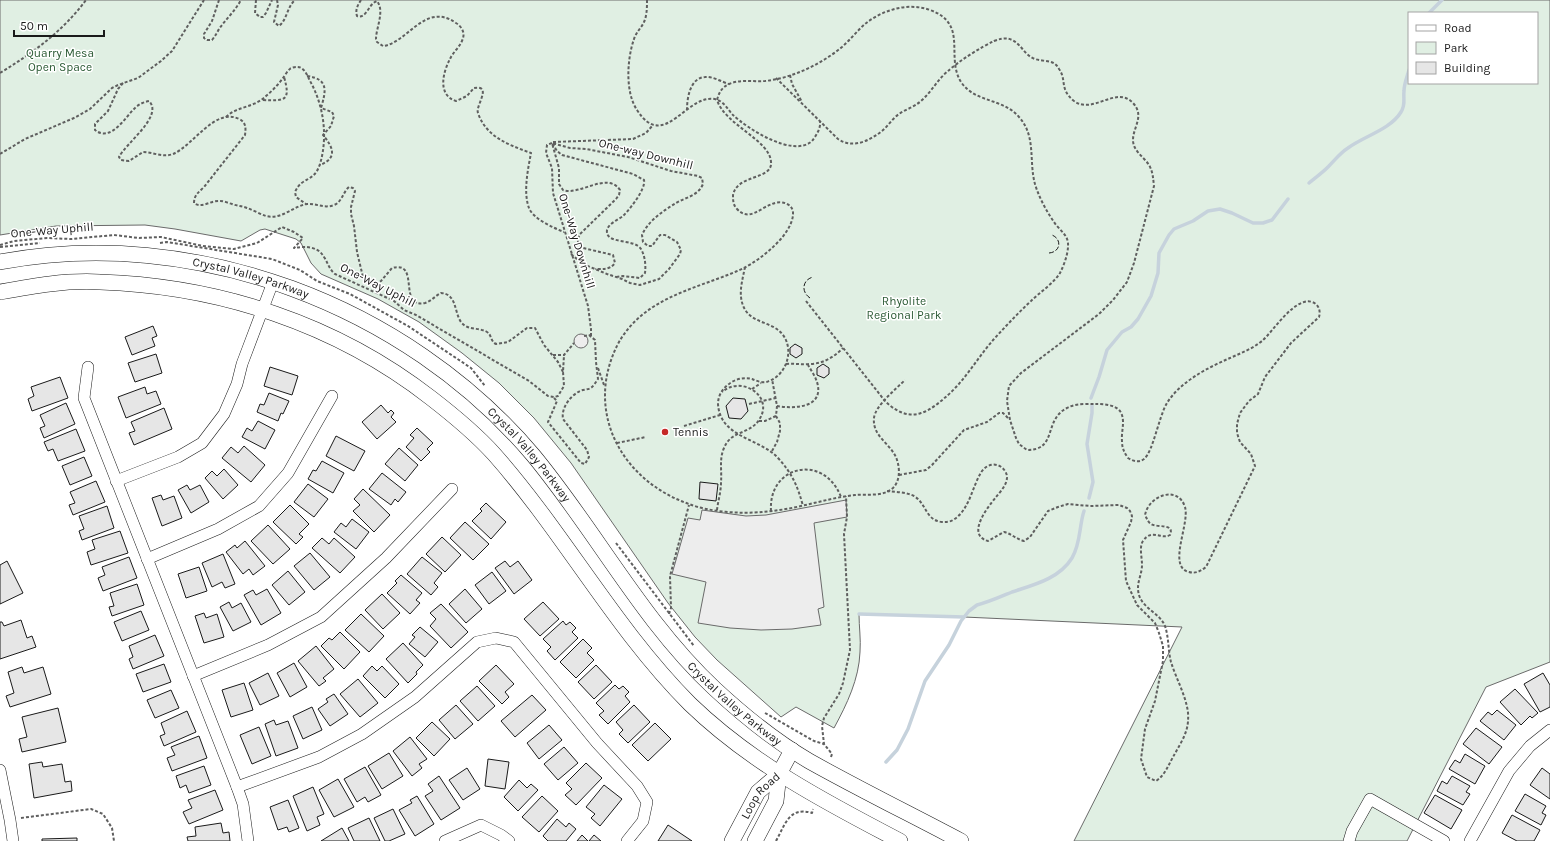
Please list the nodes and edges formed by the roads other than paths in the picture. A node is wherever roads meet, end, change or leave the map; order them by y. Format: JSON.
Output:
{"nodes":[{"id":1,"x":0,"y":262,"type":"edge"},
{"id":2,"x":273,"y":282,"type":"junction"},
{"id":3,"x":0,"y":292,"type":"edge"},
{"id":4,"x":263,"y":309,"type":"junction"},
{"id":5,"x":88,"y":367,"type":"dead end"},
{"id":6,"x":332,"y":396,"type":"dead end"},
{"id":7,"x":116,"y":481,"type":"junction"},
{"id":8,"x":452,"y":489,"type":"dead end"},
{"id":9,"x":147,"y":559,"type":"junction"},
{"id":10,"x":193,"y":676,"type":"junction"},
{"id":11,"x":1550,"y":730,"type":"edge"},
{"id":12,"x":792,"y":750,"type":"junction"},
{"id":13,"x":0,"y":770,"type":"edge"},
{"id":14,"x":779,"y":774,"type":"junction"},
{"id":15,"x":237,"y":787,"type":"junction"},
{"id":16,"x":13,"y":841,"type":"edge"},
{"id":17,"x":248,"y":841,"type":"edge"},
{"id":18,"x":445,"y":841,"type":"edge"},
{"id":19,"x":509,"y":841,"type":"edge"},
{"id":20,"x":628,"y":841,"type":"edge"},
{"id":21,"x":732,"y":841,"type":"edge"},
{"id":22,"x":755,"y":841,"type":"edge"},
{"id":23,"x":900,"y":841,"type":"edge"},
{"id":24,"x":961,"y":841,"type":"edge"},
{"id":25,"x":1349,"y":841,"type":"edge"},
{"id":26,"x":1444,"y":841,"type":"edge"},
{"id":27,"x":1470,"y":841,"type":"edge"}],
"edges":[{"from":1,"to":2,"type":"main road","name":"Crystal Valley Parkway"},
{"from":2,"to":4,"type":"street"},
{"from":2,"to":12,"type":"main road","name":"Crystal Valley Parkway"},
{"from":3,"to":4,"type":"main road","name":"Crystal Valley Parkway"},
{"from":4,"to":7,"type":"street"},
{"from":4,"to":14,"type":"main road","name":"Crystal Valley Parkway"},
{"from":5,"to":7,"type":"street"},
{"from":6,"to":9,"type":"street"},
{"from":7,"to":9,"type":"street"},
{"from":8,"to":10,"type":"street"},
{"from":9,"to":10,"type":"street"},
{"from":10,"to":15,"type":"street"},
{"from":11,"to":27,"type":"street"},
{"from":12,"to":14,"type":"main road"},
{"from":12,"to":24,"type":"main road","name":"Crystal Valley Parkway"},
{"from":13,"to":16,"type":"street"},
{"from":14,"to":21,"type":"main road","name":"Loop Road"},
{"from":14,"to":22,"type":"main road","name":"Loop Road"},
{"from":14,"to":23,"type":"main road","name":"Crystal Valley Parkway"},
{"from":15,"to":17,"type":"street"},
{"from":15,"to":20,"type":"street"},
{"from":18,"to":19,"type":"street"},
{"from":25,"to":26,"type":"street"}]}
